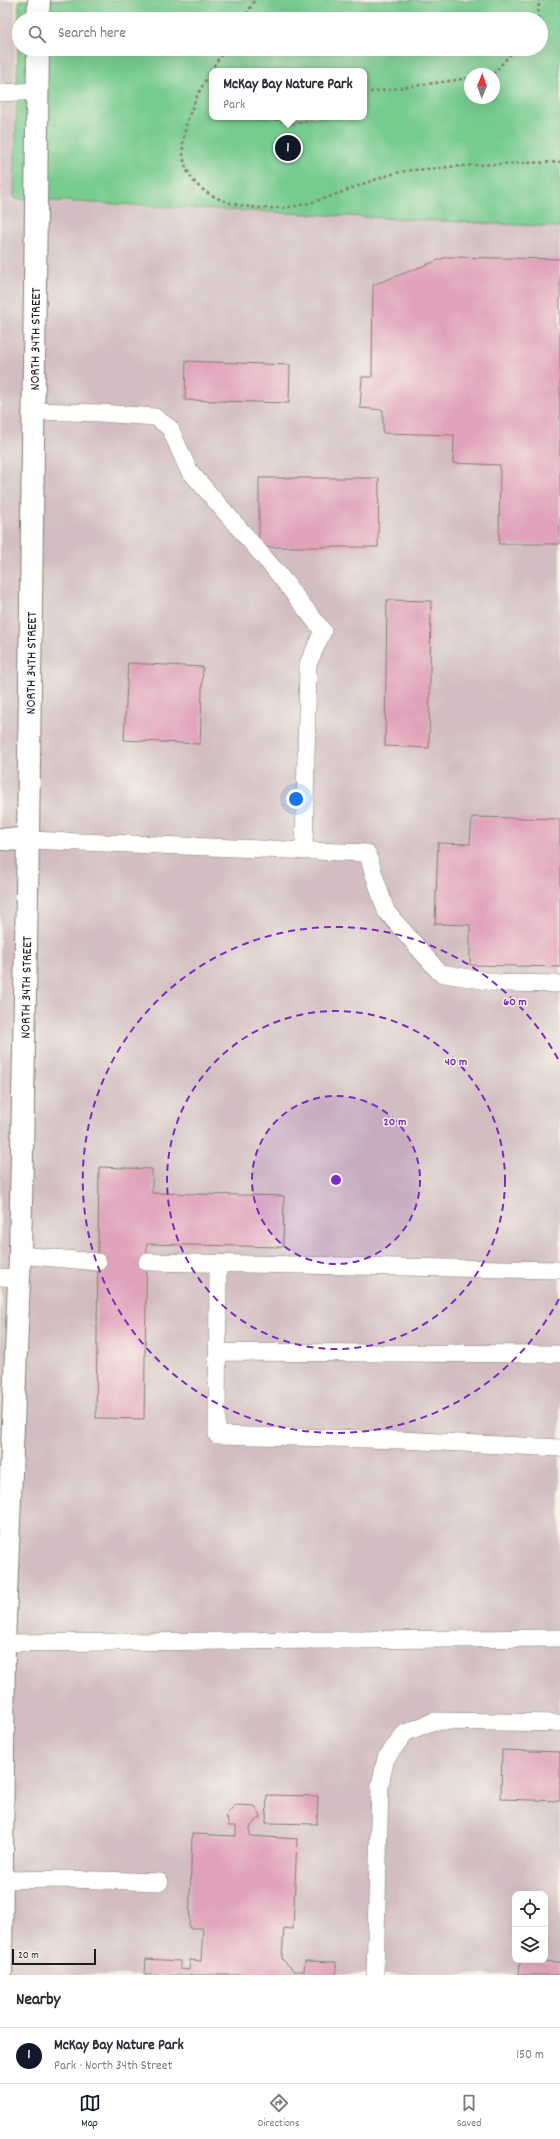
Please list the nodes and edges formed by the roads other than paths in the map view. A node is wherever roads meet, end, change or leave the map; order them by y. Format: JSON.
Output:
{"nodes":[{"id":1,"x":39,"y":0,"type":"edge"},
{"id":2,"x":38,"y":12,"type":"edge"},
{"id":3,"x":38,"y":56,"type":"edge"},
{"id":4,"x":0,"y":92,"type":"edge"},
{"id":5,"x":38,"y":92,"type":"junction"},
{"id":6,"x":34,"y":410,"type":"junction"},
{"id":7,"x":0,"y":839,"type":"edge"},
{"id":8,"x":28,"y":840,"type":"junction"},
{"id":9,"x":304,"y":850,"type":"junction"},
{"id":10,"x":560,"y":984,"type":"edge"},
{"id":11,"x":20,"y":1255,"type":"junction"},
{"id":12,"x":98,"y":1262,"type":"dead end"},
{"id":13,"x":147,"y":1262,"type":"dead end"},
{"id":14,"x":218,"y":1263,"type":"junction"},
{"id":15,"x":560,"y":1270,"type":"edge"},
{"id":16,"x":9,"y":1278,"type":"edge"},
{"id":17,"x":218,"y":1352,"type":"junction"},
{"id":18,"x":560,"y":1354,"type":"edge"},
{"id":19,"x":560,"y":1448,"type":"edge"},
{"id":20,"x":560,"y":1638,"type":"edge"},
{"id":21,"x":4,"y":1643,"type":"junction"},
{"id":22,"x":560,"y":1723,"type":"edge"},
{"id":23,"x":2,"y":1880,"type":"junction"},
{"id":24,"x":160,"y":1882,"type":"dead end"},
{"id":25,"x":1,"y":1975,"type":"edge"},
{"id":26,"x":375,"y":1975,"type":"edge"}],
"edges":[{"from":1,"to":2,"type":"street"},
{"from":3,"to":5,"type":"street","name":"NORTH 34TH STREET"},
{"from":4,"to":5,"type":"lane"},
{"from":5,"to":6,"type":"street","name":"NORTH 34TH STREET"},
{"from":6,"to":8,"type":"street","name":"NORTH 34TH STREET"},
{"from":6,"to":9,"type":"lane"},
{"from":7,"to":8,"type":"street"},
{"from":8,"to":9,"type":"lane"},
{"from":8,"to":11,"type":"street","name":"NORTH 34TH STREET"},
{"from":9,"to":10,"type":"lane"},
{"from":11,"to":12,"type":"lane"},
{"from":11,"to":16,"type":"street","name":"NORTH 34TH STREET"},
{"from":13,"to":14,"type":"lane"},
{"from":14,"to":15,"type":"lane"},
{"from":14,"to":17,"type":"lane"},
{"from":16,"to":21,"type":"street","name":"NORTH 34TH STREET"},
{"from":17,"to":18,"type":"lane"},
{"from":17,"to":19,"type":"lane"},
{"from":20,"to":21,"type":"lane"},
{"from":21,"to":23,"type":"street","name":"NORTH 34TH STREET"},
{"from":22,"to":26,"type":"lane"},
{"from":23,"to":24,"type":"lane"},
{"from":23,"to":25,"type":"street","name":"NORTH 34TH STREET"}]}
